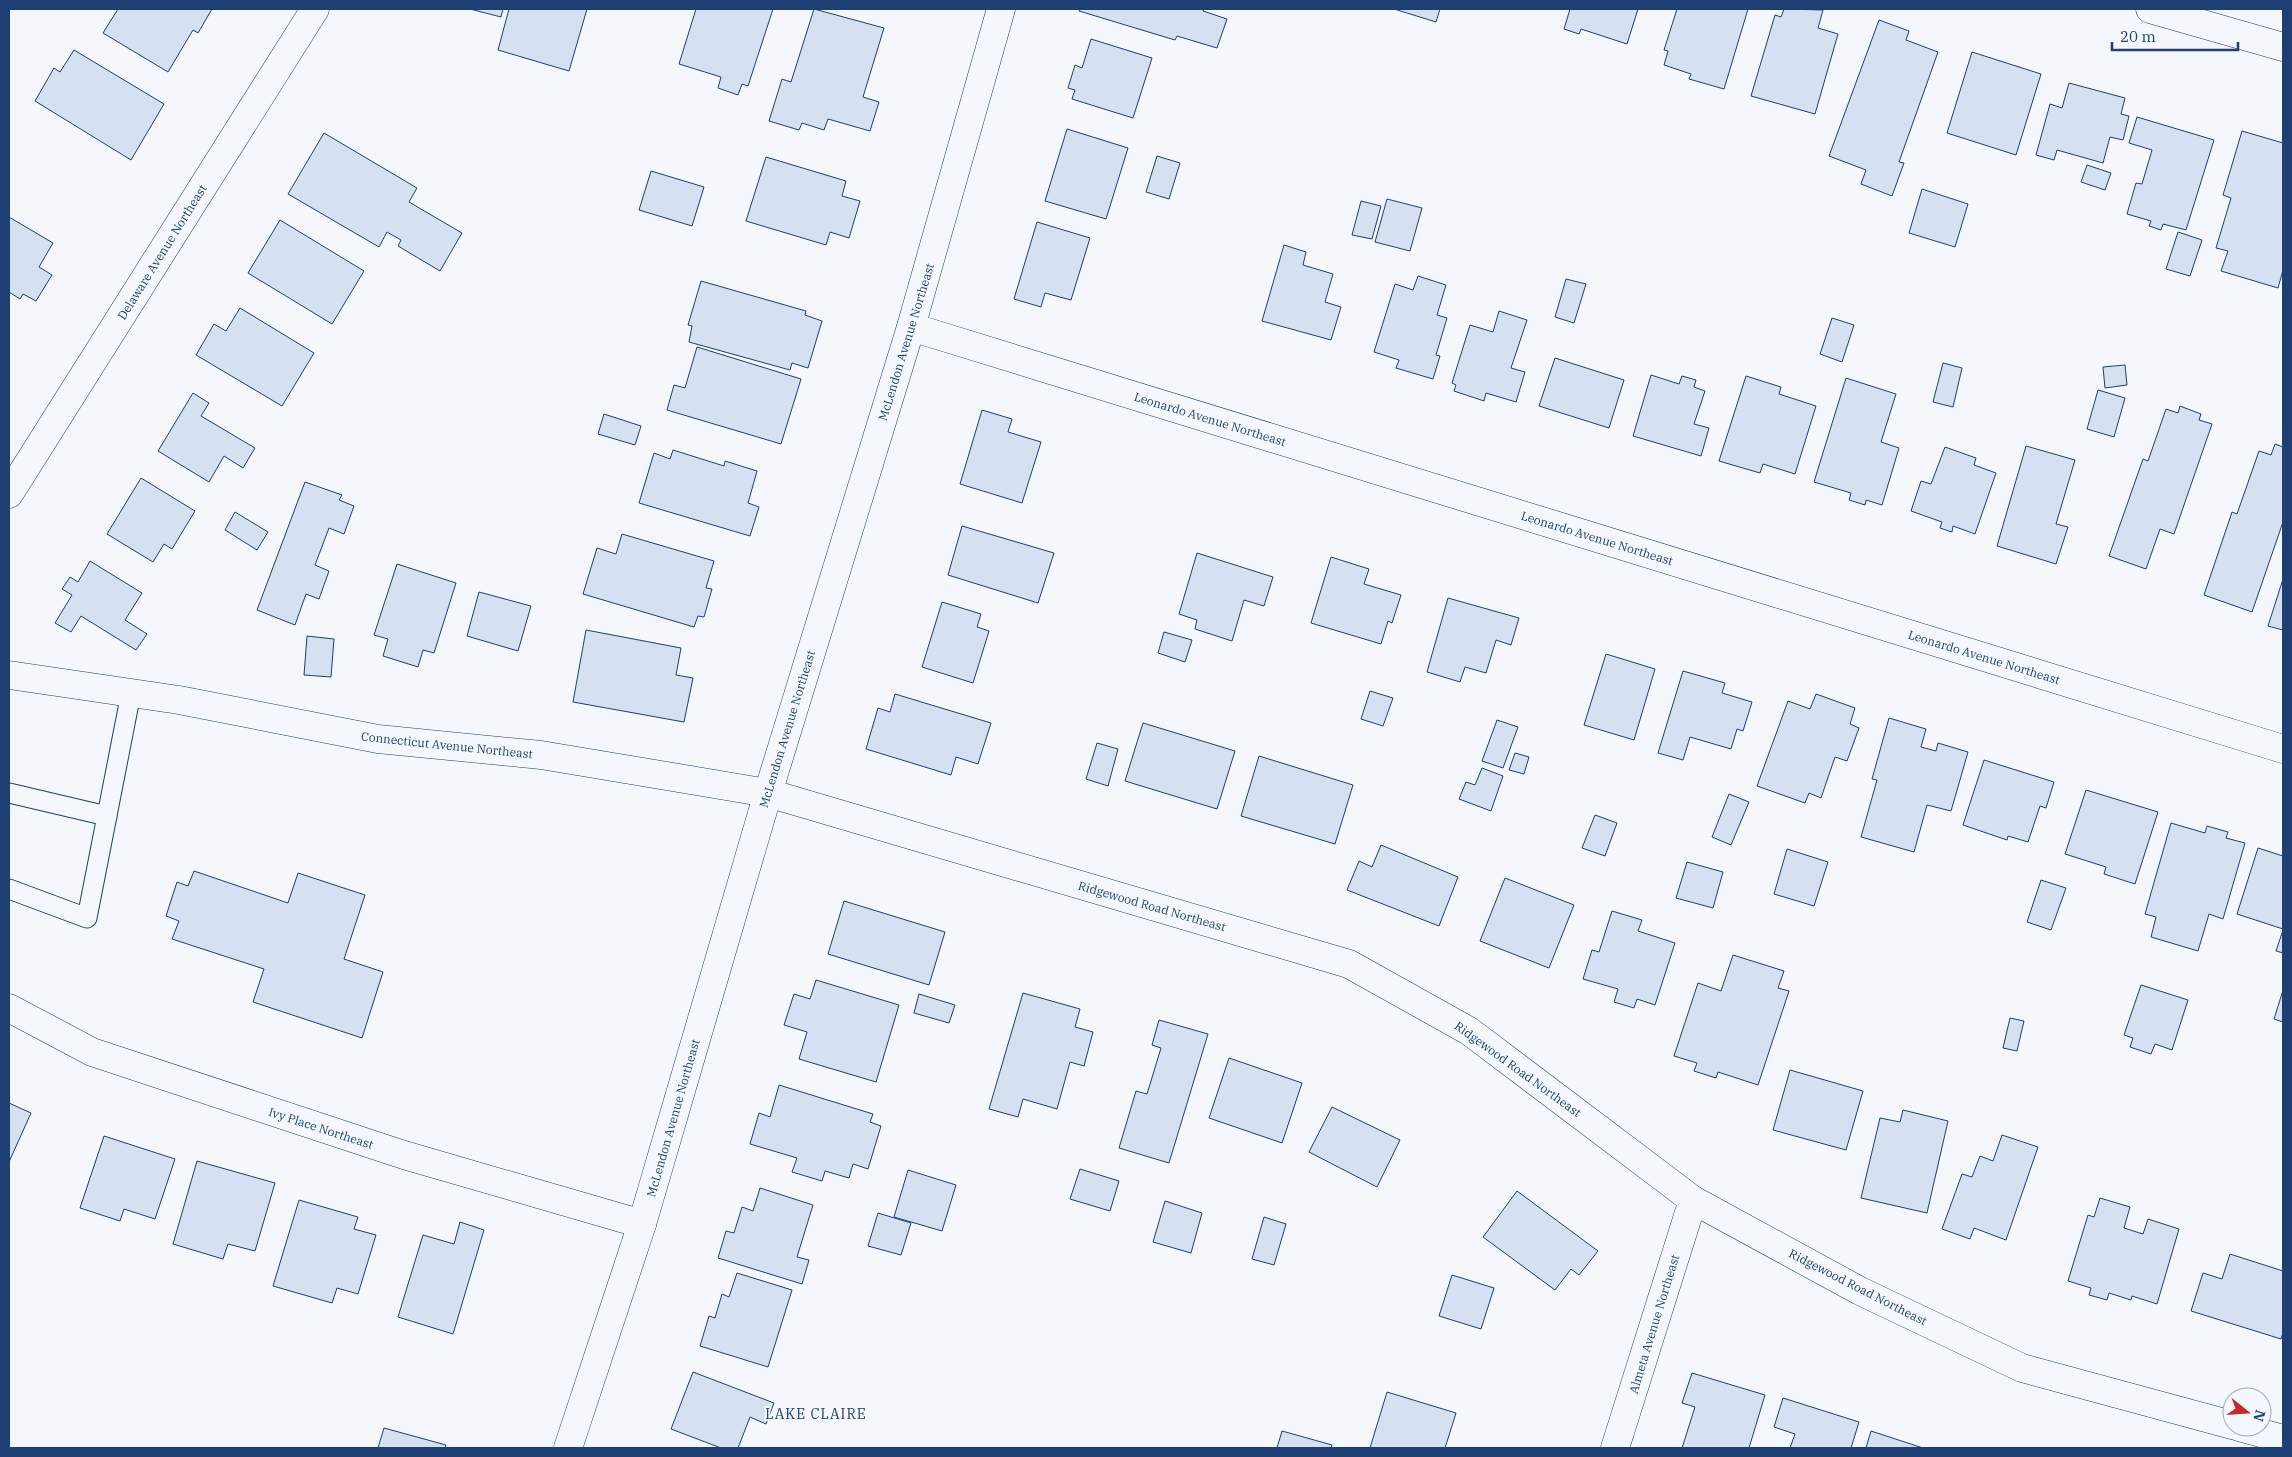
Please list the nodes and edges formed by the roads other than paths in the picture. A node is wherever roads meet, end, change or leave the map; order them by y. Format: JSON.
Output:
{"nodes":[{"id":1,"x":316,"y":9,"type":"edge"},
{"id":2,"x":1001,"y":9,"type":"edge"},
{"id":3,"x":2150,"y":9,"type":"edge"},
{"id":4,"x":2283,"y":47,"type":"edge"},
{"id":5,"x":912,"y":327,"type":"junction"},
{"id":6,"x":9,"y":494,"type":"edge"},
{"id":7,"x":9,"y":675,"type":"edge"},
{"id":8,"x":131,"y":693,"type":"junction"},
{"id":9,"x":2283,"y":749,"type":"edge"},
{"id":10,"x":9,"y":793,"type":"edge"},
{"id":11,"x":768,"y":793,"type":"junction"},
{"id":12,"x":107,"y":816,"type":"junction"},
{"id":13,"x":9,"y":889,"type":"edge"},
{"id":14,"x":9,"y":1008,"type":"edge"},
{"id":15,"x":1693,"y":1200,"type":"junction"},
{"id":16,"x":642,"y":1224,"type":"junction"},
{"id":17,"x":2222,"y":1422,"type":"edge"},
{"id":18,"x":568,"y":1448,"type":"edge"},
{"id":19,"x":1615,"y":1448,"type":"edge"}],
"edges":[{"from":1,"to":6,"type":"street","name":"Delaware Avenue Northeast"},
{"from":2,"to":5,"type":"street","name":"McLendon Avenue Northeast"},
{"from":3,"to":4,"type":"street"},
{"from":5,"to":9,"type":"street","name":"Leonardo Avenue Northeast"},
{"from":5,"to":11,"type":"street","name":"McLendon Avenue Northeast"},
{"from":7,"to":8,"type":"street","name":"Connecticut Avenue Northeast"},
{"from":8,"to":11,"type":"street","name":"Connecticut Avenue Northeast"},
{"from":8,"to":12,"type":"lane"},
{"from":10,"to":12,"type":"lane"},
{"from":11,"to":15,"type":"street","name":"Ridgewood Road Northeast"},
{"from":11,"to":16,"type":"street","name":"McLendon Avenue Northeast"},
{"from":12,"to":13,"type":"lane"},
{"from":14,"to":16,"type":"street","name":"Ivy Place Northeast"},
{"from":15,"to":17,"type":"street","name":"Ridgewood Road Northeast"},
{"from":15,"to":19,"type":"street","name":"Almeta Avenue Northeast"},
{"from":16,"to":18,"type":"street","name":"McLendon Avenue Northeast"}]}
